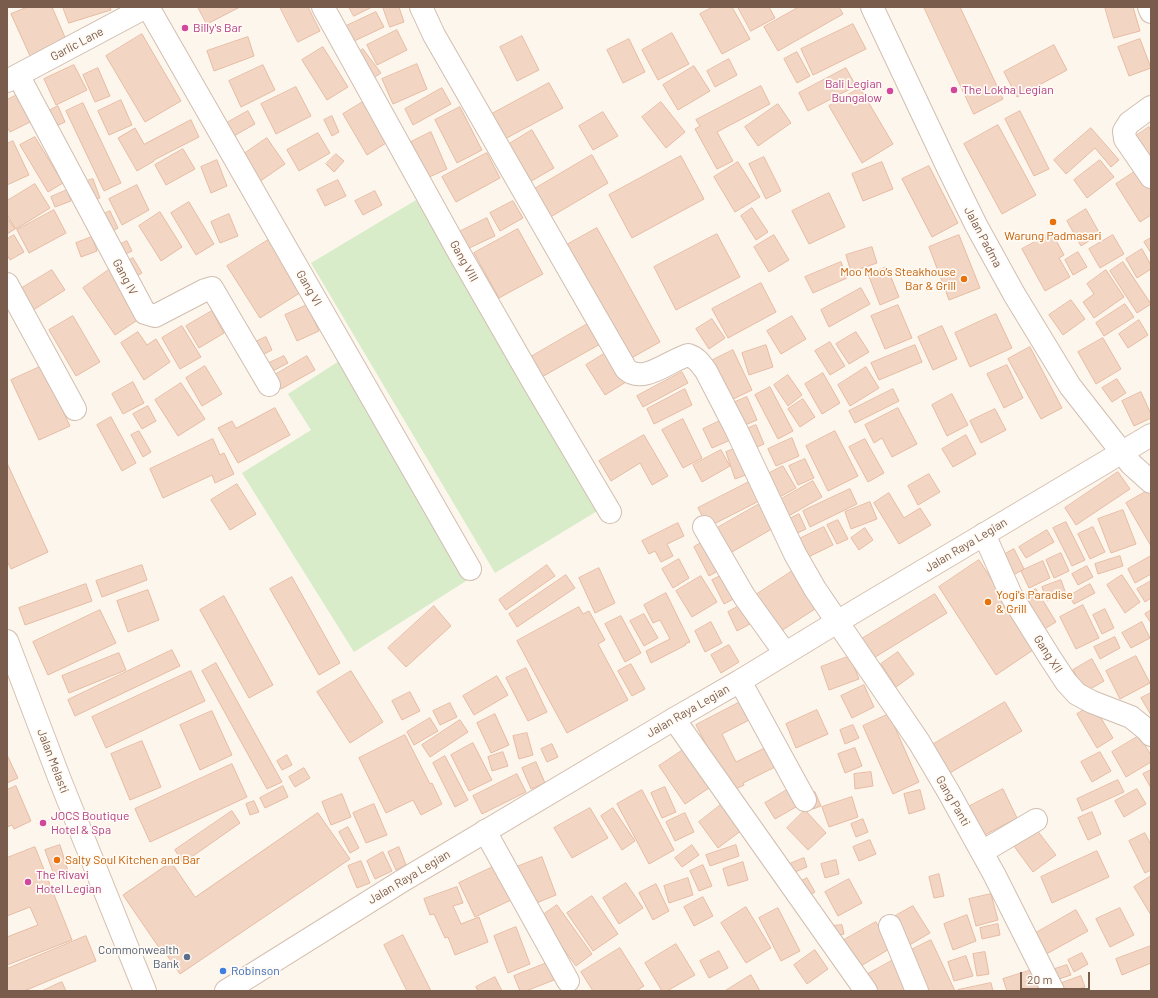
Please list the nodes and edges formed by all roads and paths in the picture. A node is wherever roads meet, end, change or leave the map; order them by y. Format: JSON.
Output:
{"nodes":[{"id":1,"x":147,"y":7,"type":"edge"},
{"id":2,"x":323,"y":7,"type":"edge"},
{"id":3,"x":421,"y":7,"type":"edge"},
{"id":4,"x":872,"y":7,"type":"edge"},
{"id":5,"x":1149,"y":7,"type":"edge"},
{"id":6,"x":1151,"y":12,"type":"edge"},
{"id":7,"x":13,"y":78,"type":"edge"},
{"id":8,"x":1151,"y":107,"type":"edge"},
{"id":9,"x":1151,"y":177,"type":"edge"},
{"id":10,"x":7,"y":284,"type":"edge"},
{"id":11,"x":269,"y":385,"type":"dead end"},
{"id":12,"x":75,"y":409,"type":"dead end"},
{"id":13,"x":1151,"y":435,"type":"edge"},
{"id":14,"x":1122,"y":452,"type":"junction"},
{"id":15,"x":1151,"y":482,"type":"edge"},
{"id":16,"x":610,"y":512,"type":"dead end"},
{"id":17,"x":704,"y":527,"type":"dead end"},
{"id":18,"x":984,"y":534,"type":"junction"},
{"id":19,"x":470,"y":569,"type":"dead end"},
{"id":20,"x":837,"y":622,"type":"junction"},
{"id":21,"x":7,"y":641,"type":"edge"},
{"id":22,"x":785,"y":653,"type":"junction"},
{"id":23,"x":740,"y":681,"type":"junction"},
{"id":24,"x":674,"y":718,"type":"junction"},
{"id":25,"x":1151,"y":735,"type":"edge"},
{"id":26,"x":805,"y":800,"type":"dead end"},
{"id":27,"x":1036,"y":820,"type":"dead end"},
{"id":28,"x":485,"y":831,"type":"junction"},
{"id":29,"x":982,"y":852,"type":"junction"},
{"id":30,"x":890,"y":926,"type":"dead end"},
{"id":31,"x":568,"y":981,"type":"dead end"},
{"id":32,"x":145,"y":991,"type":"edge"},
{"id":33,"x":226,"y":991,"type":"edge"},
{"id":34,"x":866,"y":991,"type":"edge"},
{"id":35,"x":917,"y":991,"type":"edge"},
{"id":36,"x":1053,"y":991,"type":"edge"}],
"edges":[{"from":1,"to":7,"type":"street","name":"Garlic Lane"},
{"from":1,"to":19,"type":"street","name":"Gang VI"},
{"from":2,"to":16,"type":"street","name":"Gang VIII"},
{"from":3,"to":20,"type":"street","name":"Gang Panti"},
{"from":4,"to":14,"type":"street","name":"Jalan Padma"},
{"from":5,"to":6,"type":"street"},
{"from":7,"to":11,"type":"street","name":"Gang IV"},
{"from":8,"to":9,"type":"street"},
{"from":10,"to":12,"type":"street"},
{"from":13,"to":14,"type":"street","name":"Jalan Raya Legian"},
{"from":14,"to":15,"type":"street","name":"Jalan Padma"},
{"from":14,"to":18,"type":"street","name":"Jalan Raya Legian"},
{"from":17,"to":22,"type":"street"},
{"from":18,"to":20,"type":"street","name":"Jalan Raya Legian"},
{"from":18,"to":25,"type":"street","name":"Gang XII"},
{"from":20,"to":22,"type":"street","name":"Jalan Raya Legian"},
{"from":20,"to":29,"type":"street","name":"Gang Panti"},
{"from":21,"to":32,"type":"street","name":"Jalan Melasti"},
{"from":22,"to":23,"type":"street","name":"Jalan Raya Legian"},
{"from":23,"to":24,"type":"street","name":"Jalan Raya Legian"},
{"from":23,"to":26,"type":"street"},
{"from":24,"to":28,"type":"street","name":"Jalan Raya Legian"},
{"from":24,"to":34,"type":"street"},
{"from":27,"to":29,"type":"street"},
{"from":28,"to":31,"type":"street"},
{"from":28,"to":33,"type":"street","name":"Jalan Raya Legian"},
{"from":29,"to":36,"type":"street","name":"Gang Panti"},
{"from":30,"to":35,"type":"street"}]}
